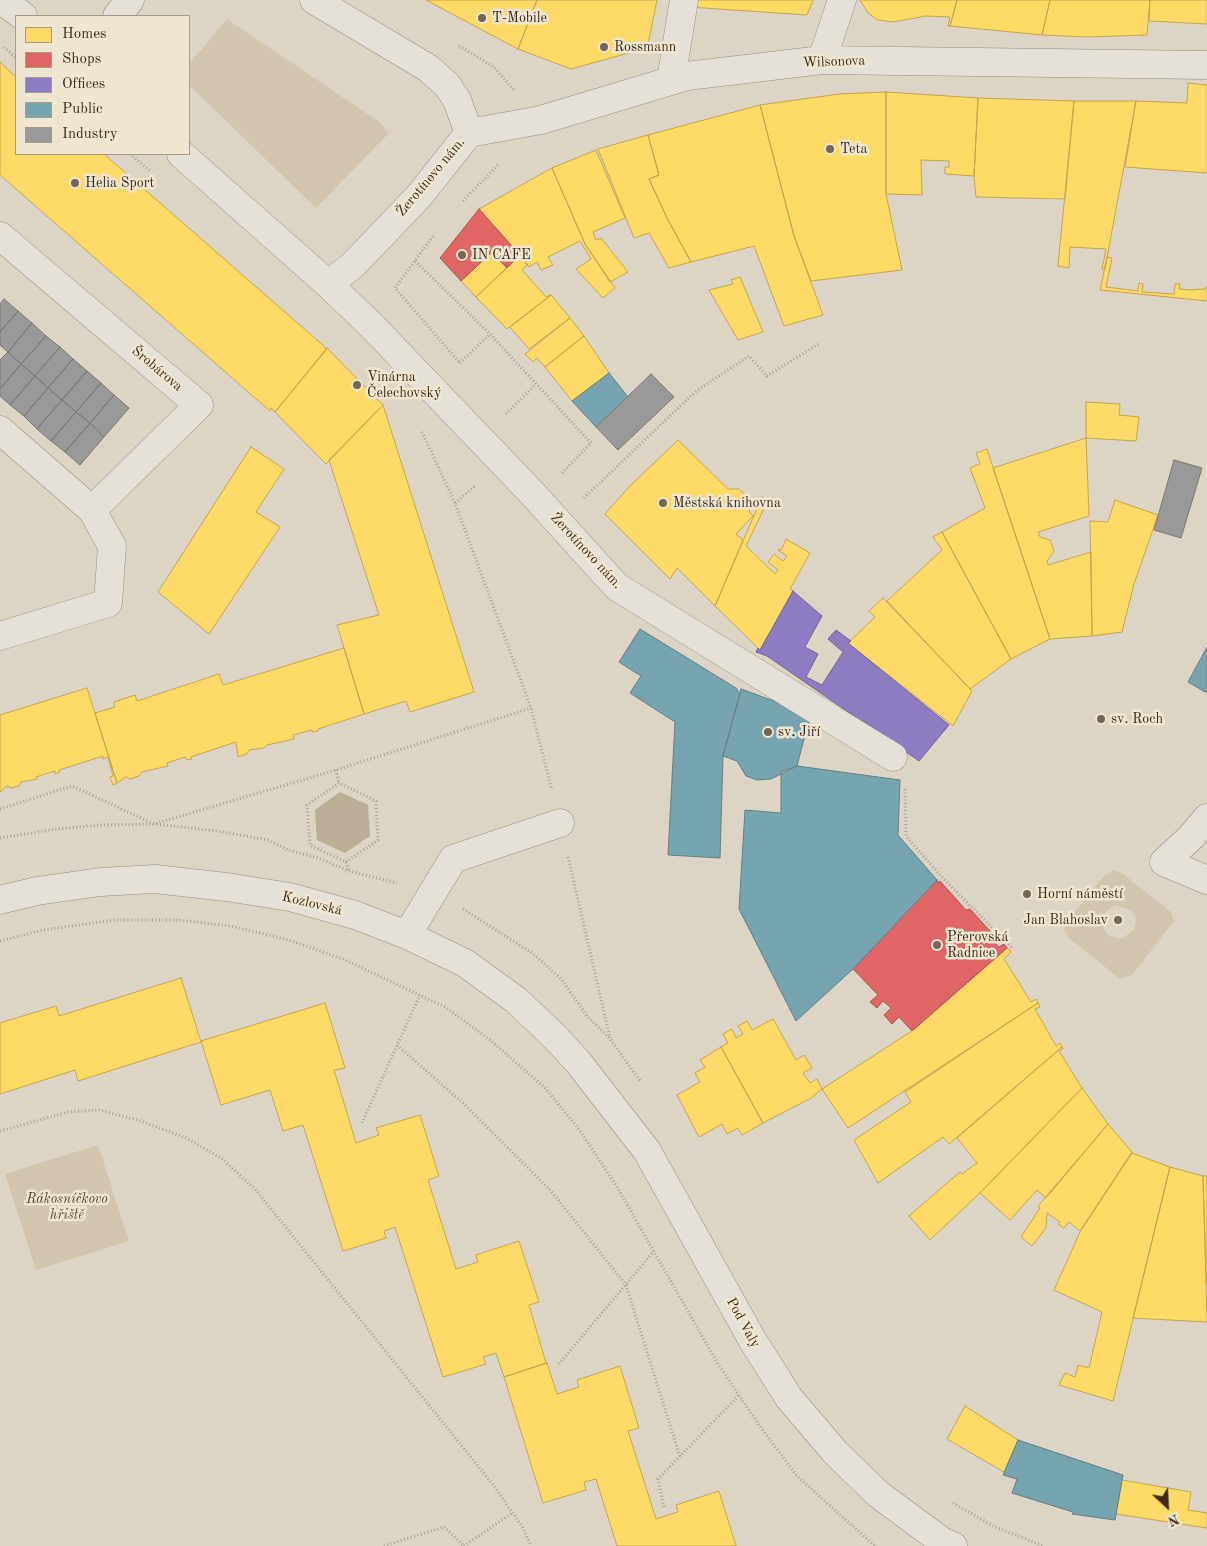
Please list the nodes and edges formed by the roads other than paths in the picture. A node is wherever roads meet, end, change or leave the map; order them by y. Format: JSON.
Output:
{"nodes":[{"id":1,"x":1,"y":0,"type":"edge"},
{"id":2,"x":130,"y":0,"type":"edge"},
{"id":3,"x":314,"y":0,"type":"edge"},
{"id":4,"x":684,"y":0,"type":"edge"},
{"id":5,"x":842,"y":0,"type":"edge"},
{"id":6,"x":22,"y":15,"type":"edge"},
{"id":7,"x":118,"y":15,"type":"edge"},
{"id":8,"x":822,"y":60,"type":"junction"},
{"id":9,"x":1207,"y":65,"type":"edge"},
{"id":10,"x":671,"y":80,"type":"junction"},
{"id":11,"x":469,"y":132,"type":"junction"},
{"id":12,"x":182,"y":155,"type":"edge"},
{"id":13,"x":0,"y":236,"type":"edge"},
{"id":14,"x":328,"y":284,"type":"junction"},
{"id":15,"x":0,"y":430,"type":"edge"},
{"id":16,"x":92,"y":510,"type":"junction"},
{"id":17,"x":0,"y":636,"type":"edge"},
{"id":18,"x":893,"y":757,"type":"road end"},
{"id":19,"x":560,"y":823,"type":"road end"},
{"id":20,"x":1199,"y":828,"type":"edge"},
{"id":21,"x":1207,"y":880,"type":"edge"},
{"id":22,"x":0,"y":900,"type":"edge"},
{"id":23,"x":407,"y":935,"type":"junction"},
{"id":24,"x":578,"y":1062,"type":"joint"},
{"id":25,"x":952,"y":1546,"type":"edge"}],
"edges":[{"from":1,"to":6,"type":"street"},
{"from":2,"to":7,"type":"street"},
{"from":3,"to":11,"type":"street","name":"Žerotínovo nám."},
{"from":4,"to":10,"type":"street"},
{"from":5,"to":8,"type":"street"},
{"from":8,"to":9,"type":"street","name":"Wilsonova"},
{"from":8,"to":10,"type":"street","name":"Wilsonova"},
{"from":10,"to":11,"type":"street","name":"Wilsonova"},
{"from":11,"to":14,"type":"street","name":"Žerotínovo nám."},
{"from":12,"to":14,"type":"street","name":"Žerotínovo nám."},
{"from":13,"to":16,"type":"street","name":"Šrobárova"},
{"from":14,"to":18,"type":"street","name":"Žerotínovo nám."},
{"from":15,"to":16,"type":"street"},
{"from":16,"to":17,"type":"street"},
{"from":19,"to":23,"type":"street"},
{"from":20,"to":21,"type":"street"},
{"from":22,"to":23,"type":"street","name":"Kozlovská"},
{"from":23,"to":24,"type":"street","name":"Kozlovská"},
{"from":24,"to":25,"type":"street","name":"Pod Valy"}]}
